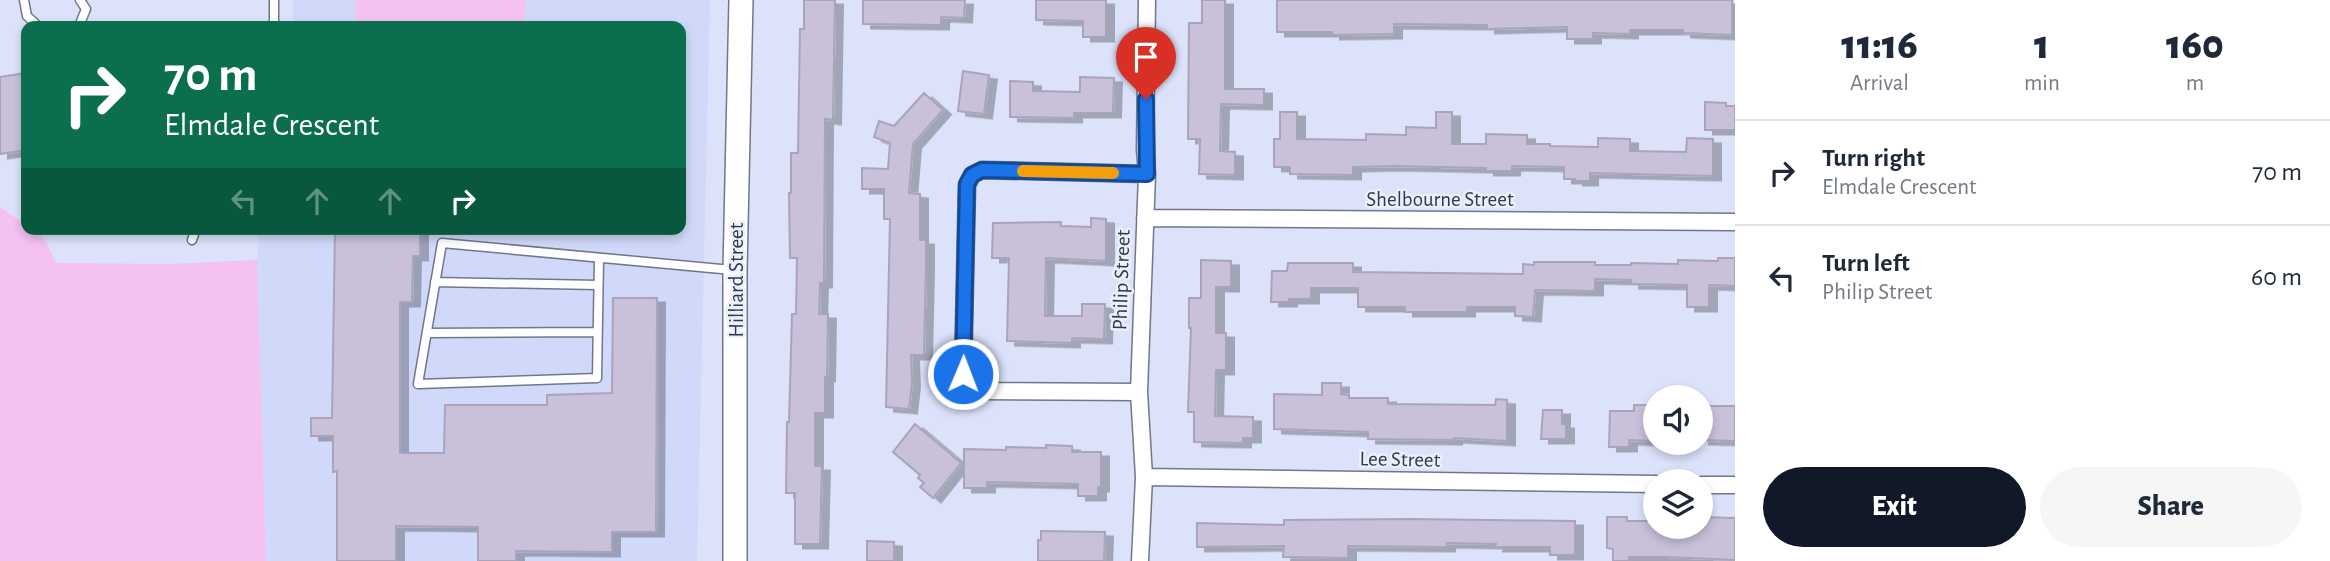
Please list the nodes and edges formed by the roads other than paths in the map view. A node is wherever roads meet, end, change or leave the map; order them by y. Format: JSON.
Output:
{"nodes":[{"id":1,"x":24,"y":0,"type":"edge"},
{"id":2,"x":80,"y":0,"type":"edge"},
{"id":3,"x":274,"y":0,"type":"edge"},
{"id":4,"x":741,"y":0,"type":"edge"},
{"id":5,"x":1147,"y":0,"type":"edge"},
{"id":6,"x":32,"y":21,"type":"edge"},
{"id":7,"x":81,"y":21,"type":"edge"},
{"id":8,"x":274,"y":21,"type":"edge"},
{"id":9,"x":1147,"y":174,"type":"junction"},
{"id":10,"x":1145,"y":218,"type":"junction"},
{"id":11,"x":1735,"y":222,"type":"edge"},
{"id":12,"x":194,"y":235,"type":"edge"},
{"id":13,"x":192,"y":240,"type":"dead end"},
{"id":14,"x":598,"y":258,"type":"junction"},
{"id":15,"x":735,"y":270,"type":"junction"},
{"id":16,"x":435,"y":282,"type":"junction"},
{"id":17,"x":598,"y":285,"type":"junction"},
{"id":18,"x":597,"y":332,"type":"junction"},
{"id":19,"x":427,"y":333,"type":"junction"},
{"id":20,"x":1139,"y":392,"type":"junction"},
{"id":21,"x":1144,"y":477,"type":"junction"},
{"id":22,"x":1643,"y":484,"type":"edge"},
{"id":23,"x":1713,"y":485,"type":"edge"},
{"id":24,"x":1735,"y":485,"type":"edge"},
{"id":25,"x":736,"y":561,"type":"edge"},
{"id":26,"x":1140,"y":561,"type":"edge"}],
"edges":[{"from":1,"to":6,"type":"lane"},
{"from":2,"to":7,"type":"lane"},
{"from":3,"to":8,"type":"lane"},
{"from":4,"to":15,"type":"street","name":"Hilliard Street"},
{"from":5,"to":9,"type":"street","name":"Philip Street"},
{"from":9,"to":10,"type":"street","name":"Philip Street"},
{"from":9,"to":20,"type":"street"},
{"from":10,"to":11,"type":"street","name":"Shelbourne Street"},
{"from":10,"to":20,"type":"street","name":"Philip Street"},
{"from":12,"to":13,"type":"lane"},
{"from":14,"to":15,"type":"lane"},
{"from":14,"to":16,"type":"lane"},
{"from":14,"to":17,"type":"lane"},
{"from":15,"to":25,"type":"street","name":"Hilliard Street"},
{"from":16,"to":17,"type":"lane"},
{"from":16,"to":19,"type":"lane"},
{"from":17,"to":18,"type":"lane"},
{"from":18,"to":19,"type":"lane"},
{"from":18,"to":19,"type":"lane"},
{"from":20,"to":21,"type":"street","name":"Philip Street"},
{"from":21,"to":22,"type":"street","name":"Lee Street"},
{"from":21,"to":26,"type":"street","name":"Philip Street"},
{"from":23,"to":24,"type":"street"}]}
